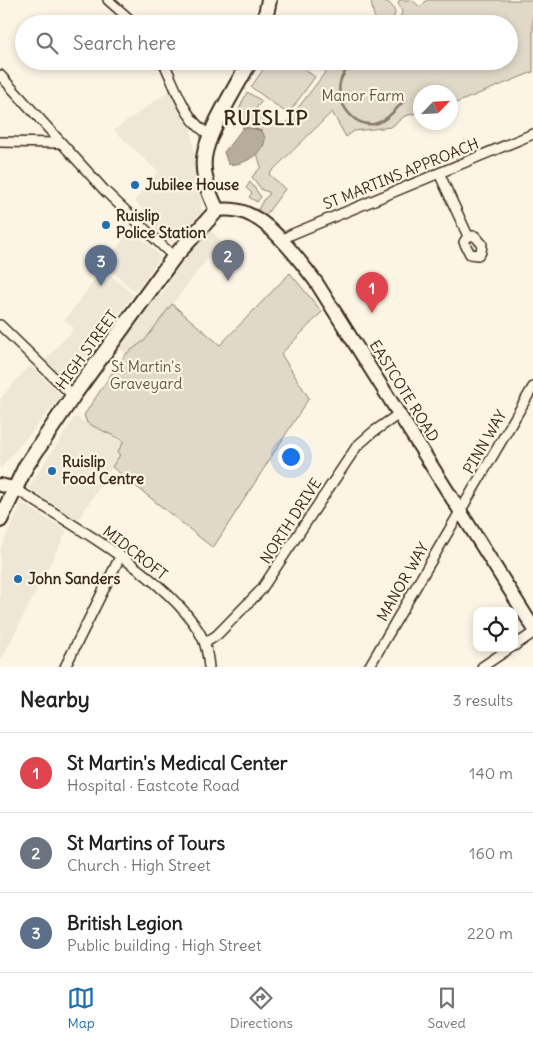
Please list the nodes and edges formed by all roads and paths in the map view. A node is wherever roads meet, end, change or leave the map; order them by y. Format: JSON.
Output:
{"nodes":[{"id":1,"x":108,"y":0,"type":"edge"},
{"id":2,"x":269,"y":0,"type":"edge"},
{"id":3,"x":125,"y":15,"type":"edge"},
{"id":4,"x":266,"y":15,"type":"edge"},
{"id":5,"x":168,"y":70,"type":"edge"},
{"id":6,"x":245,"y":70,"type":"edge"},
{"id":7,"x":0,"y":75,"type":"edge"},
{"id":8,"x":533,"y":134,"type":"edge"},
{"id":9,"x":211,"y":135,"type":"junction"},
{"id":10,"x":0,"y":142,"type":"edge"},
{"id":11,"x":60,"y":143,"type":"junction"},
{"id":12,"x":439,"y":174,"type":"junction"},
{"id":13,"x":217,"y":210,"type":"junction"},
{"id":14,"x":468,"y":236,"type":"dead end"},
{"id":15,"x":281,"y":241,"type":"junction"},
{"id":16,"x":174,"y":257,"type":"junction"},
{"id":17,"x":0,"y":325,"type":"edge"},
{"id":18,"x":533,"y":387,"type":"edge"},
{"id":19,"x":73,"y":396,"type":"junction"},
{"id":20,"x":399,"y":414,"type":"junction"},
{"id":21,"x":0,"y":485,"type":"edge"},
{"id":22,"x":14,"y":488,"type":"junction"},
{"id":23,"x":4,"y":501,"type":"edge"},
{"id":24,"x":460,"y":511,"type":"junction"},
{"id":25,"x":0,"y":520,"type":"edge"},
{"id":26,"x":120,"y":557,"type":"junction"},
{"id":27,"x":533,"y":627,"type":"edge"},
{"id":28,"x":533,"y":633,"type":"edge"},
{"id":29,"x":205,"y":643,"type":"junction"},
{"id":30,"x":518,"y":643,"type":"edge"},
{"id":31,"x":504,"y":652,"type":"edge"},
{"id":32,"x":66,"y":667,"type":"edge"},
{"id":33,"x":209,"y":667,"type":"edge"},
{"id":34,"x":369,"y":667,"type":"edge"},
{"id":35,"x":482,"y":667,"type":"edge"}],
"edges":[{"from":1,"to":3,"type":"street"},
{"from":2,"to":4,"type":"main road"},
{"from":5,"to":9,"type":"street"},
{"from":6,"to":9,"type":"main road"},
{"from":7,"to":11,"type":"street"},
{"from":8,"to":12,"type":"street","name":"ST MARTINS APPROACH"},
{"from":9,"to":13,"type":"main road"},
{"from":10,"to":11,"type":"street"},
{"from":11,"to":16,"type":"street"},
{"from":12,"to":14,"type":"street"},
{"from":12,"to":15,"type":"street","name":"ST MARTINS APPROACH"},
{"from":13,"to":15,"type":"main road","name":"EASTCOTE ROAD"},
{"from":13,"to":16,"type":"main road","name":"HIGH STREET"},
{"from":15,"to":20,"type":"main road","name":"EASTCOTE ROAD"},
{"from":16,"to":19,"type":"main road","name":"HIGH STREET"},
{"from":17,"to":19,"type":"street"},
{"from":18,"to":24,"type":"street","name":"PINN WAY"},
{"from":19,"to":22,"type":"main road","name":"HIGH STREET"},
{"from":20,"to":24,"type":"main road","name":"EASTCOTE ROAD"},
{"from":20,"to":29,"type":"street","name":"NORTH DRIVE"},
{"from":21,"to":22,"type":"main road"},
{"from":22,"to":23,"type":"main road","name":"HIGH STREET"},
{"from":22,"to":26,"type":"street","name":"MIDCROFT"},
{"from":23,"to":25,"type":"main road","name":"HIGH STREET"},
{"from":24,"to":27,"type":"main road","name":"EASTCOTE ROAD"},
{"from":24,"to":34,"type":"street","name":"MANOR WAY"},
{"from":26,"to":29,"type":"street","name":"MIDCROFT"},
{"from":26,"to":32,"type":"street"},
{"from":28,"to":30,"type":"street"},
{"from":29,"to":33,"type":"street","name":"MIDCROFT"},
{"from":31,"to":35,"type":"street"}]}
